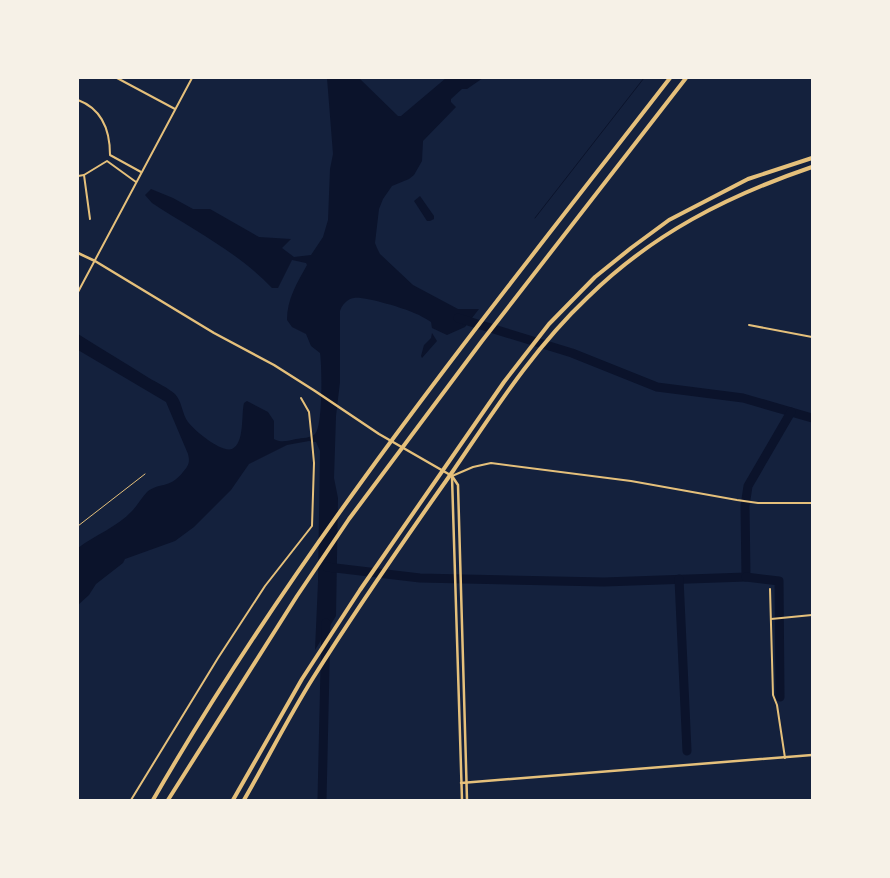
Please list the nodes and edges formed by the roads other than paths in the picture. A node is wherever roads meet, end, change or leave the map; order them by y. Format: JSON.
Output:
{"nodes":[{"id":1,"x":116,"y":78,"type":"edge"},
{"id":2,"x":192,"y":78,"type":"edge"},
{"id":3,"x":670,"y":78,"type":"edge"},
{"id":4,"x":686,"y":78,"type":"edge"},
{"id":5,"x":78,"y":100,"type":"edge"},
{"id":6,"x":175,"y":109,"type":"junction"},
{"id":7,"x":812,"y":158,"type":"edge"},
{"id":8,"x":812,"y":167,"type":"edge"},
{"id":9,"x":142,"y":172,"type":"junction"},
{"id":10,"x":84,"y":175,"type":"junction"},
{"id":11,"x":78,"y":176,"type":"edge"},
{"id":12,"x":136,"y":182,"type":"junction"},
{"id":13,"x":90,"y":219,"type":"dead end"},
{"id":14,"x":78,"y":253,"type":"edge"},
{"id":15,"x":94,"y":261,"type":"junction"},
{"id":16,"x":78,"y":292,"type":"edge"},
{"id":17,"x":749,"y":325,"type":"dead end"},
{"id":18,"x":812,"y":337,"type":"edge"},
{"id":19,"x":301,"y":398,"type":"dead end"},
{"id":20,"x":145,"y":474,"type":"dead end"},
{"id":21,"x":452,"y":476,"type":"junction"},
{"id":22,"x":812,"y":503,"type":"edge"},
{"id":23,"x":78,"y":526,"type":"edge"},
{"id":24,"x":770,"y":589,"type":"dead end"},
{"id":25,"x":812,"y":615,"type":"edge"},
{"id":26,"x":771,"y":619,"type":"junction"},
{"id":27,"x":812,"y":755,"type":"edge"},
{"id":28,"x":785,"y":758,"type":"junction"},
{"id":29,"x":461,"y":783,"type":"junction"},
{"id":30,"x":466,"y":783,"type":"junction"},
{"id":31,"x":131,"y":800,"type":"edge"},
{"id":32,"x":153,"y":800,"type":"edge"},
{"id":33,"x":168,"y":800,"type":"edge"},
{"id":34,"x":233,"y":800,"type":"edge"},
{"id":35,"x":244,"y":800,"type":"edge"},
{"id":36,"x":462,"y":800,"type":"edge"},
{"id":37,"x":467,"y":800,"type":"edge"}],
"edges":[{"from":1,"to":6,"type":"street"},
{"from":2,"to":6,"type":"street"},
{"from":3,"to":32,"type":"highway"},
{"from":4,"to":33,"type":"highway"},
{"from":5,"to":9,"type":"street"},
{"from":6,"to":9,"type":"street"},
{"from":7,"to":34,"type":"highway"},
{"from":8,"to":35,"type":"highway"},
{"from":9,"to":12,"type":"street"},
{"from":10,"to":11,"type":"street"},
{"from":10,"to":12,"type":"street"},
{"from":10,"to":13,"type":"street"},
{"from":12,"to":15,"type":"street"},
{"from":14,"to":15,"type":"street"},
{"from":15,"to":16,"type":"street"},
{"from":15,"to":21,"type":"street"},
{"from":17,"to":18,"type":"street"},
{"from":19,"to":31,"type":"street"},
{"from":20,"to":23,"type":"lane"},
{"from":21,"to":22,"type":"street"},
{"from":21,"to":29,"type":"street"},
{"from":21,"to":30,"type":"street"},
{"from":24,"to":26,"type":"street"},
{"from":25,"to":26,"type":"street"},
{"from":26,"to":28,"type":"street"},
{"from":27,"to":28,"type":"street"},
{"from":28,"to":30,"type":"street"},
{"from":29,"to":30,"type":"street"},
{"from":29,"to":36,"type":"street"},
{"from":30,"to":37,"type":"street"}]}
